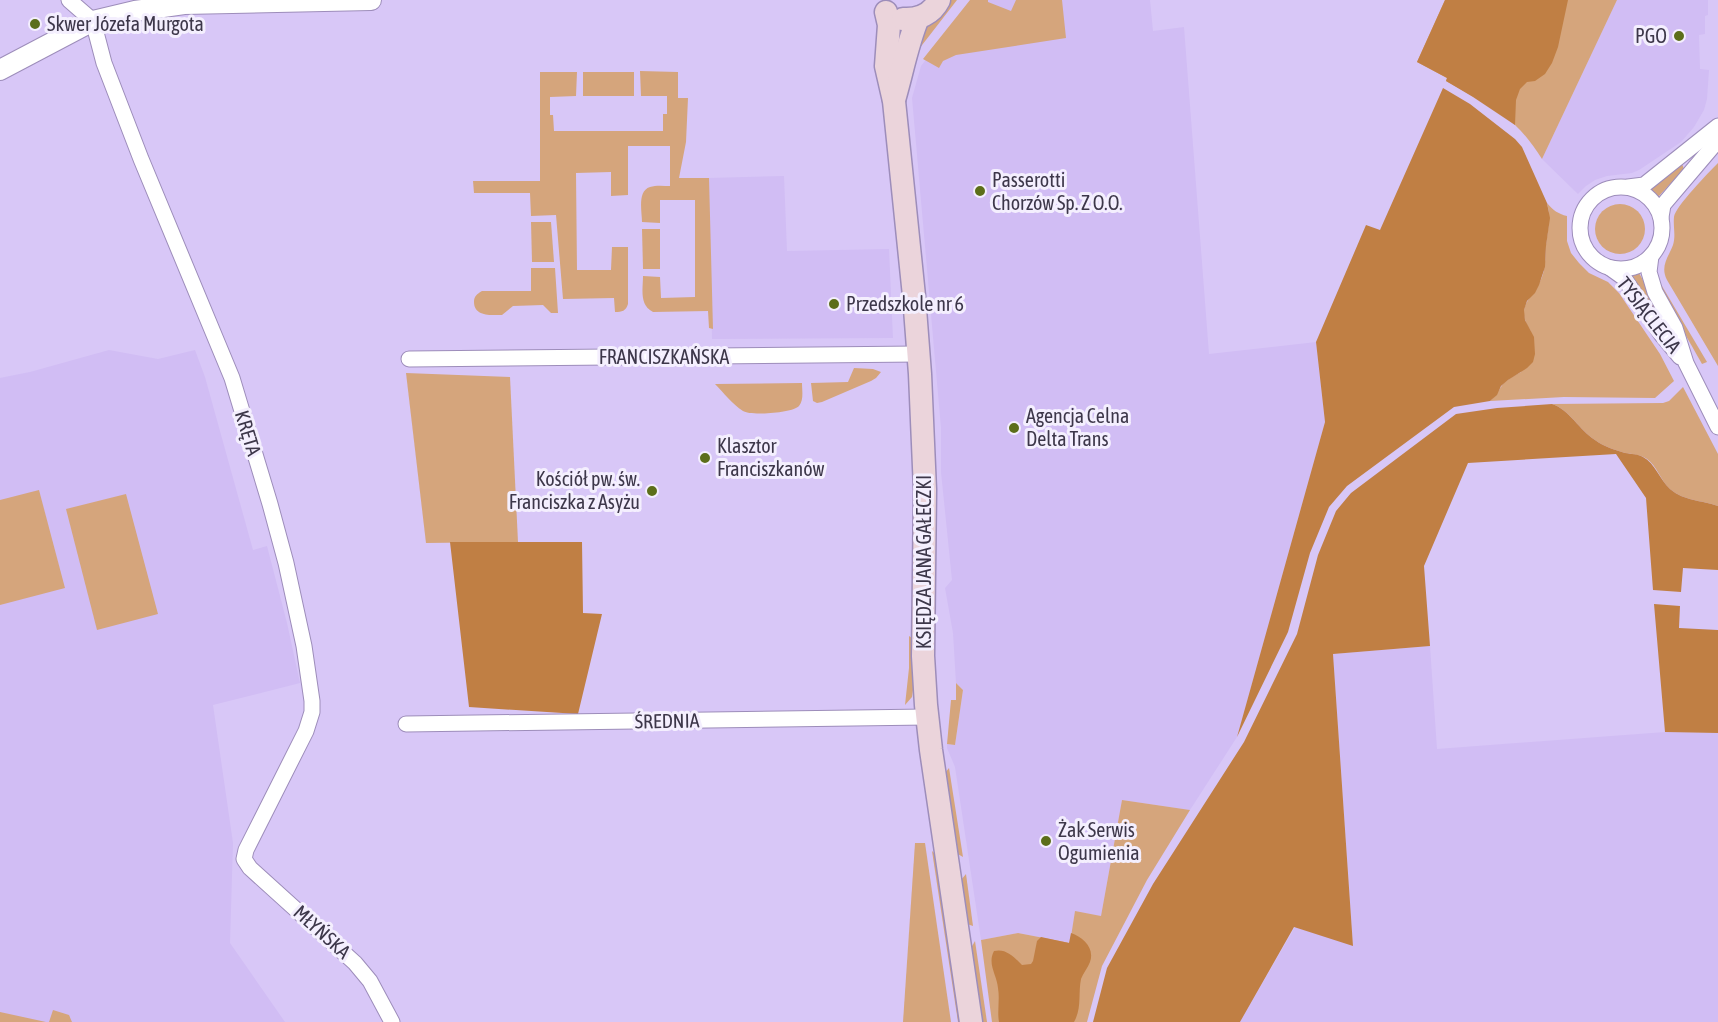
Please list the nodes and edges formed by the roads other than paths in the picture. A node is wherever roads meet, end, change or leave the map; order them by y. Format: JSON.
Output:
{"nodes":[{"id":1,"x":69,"y":0,"type":"edge"},
{"id":2,"x":371,"y":0,"type":"edge"},
{"id":3,"x":939,"y":0,"type":"edge"},
{"id":4,"x":232,"y":1,"type":"edge"},
{"id":5,"x":134,"y":5,"type":"edge"},
{"id":6,"x":881,"y":6,"type":"edge"},
{"id":7,"x":918,"y":18,"type":"junction"},
{"id":8,"x":93,"y":21,"type":"junction"},
{"id":9,"x":0,"y":70,"type":"edge"},
{"id":10,"x":894,"y":101,"type":"junction"},
{"id":11,"x":1718,"y":126,"type":"edge"},
{"id":12,"x":1718,"y":137,"type":"edge"},
{"id":13,"x":1628,"y":188,"type":"junction"},
{"id":14,"x":1661,"y":217,"type":"junction"},
{"id":15,"x":1651,"y":256,"type":"junction"},
{"id":16,"x":1610,"y":268,"type":"junction"},
{"id":17,"x":919,"y":354,"type":"junction"},
{"id":18,"x":409,"y":359,"type":"dead end"},
{"id":19,"x":1686,"y":363,"type":"junction"},
{"id":20,"x":1718,"y":427,"type":"edge"},
{"id":21,"x":927,"y":717,"type":"junction"},
{"id":22,"x":406,"y":724,"type":"dead end"},
{"id":23,"x":246,"y":850,"type":"joint"},
{"id":24,"x":393,"y":1022,"type":"edge"},
{"id":25,"x":971,"y":1022,"type":"edge"}],
"edges":[{"from":1,"to":8,"type":"street"},
{"from":2,"to":4,"type":"street"},
{"from":3,"to":7,"type":"main road"},
{"from":4,"to":5,"type":"street"},
{"from":5,"to":8,"type":"street"},
{"from":6,"to":7,"type":"main road"},
{"from":6,"to":10,"type":"main road","name":"KSIĘDZA JANA GAŁECZKI"},
{"from":7,"to":10,"type":"main road","name":"KSIĘDZA JANA GAŁECZKI"},
{"from":8,"to":9,"type":"street"},
{"from":8,"to":23,"type":"street","name":"KRĘTA"},
{"from":10,"to":17,"type":"main road","name":"KSIĘDZA JANA GAŁECZKI"},
{"from":11,"to":13,"type":"street"},
{"from":12,"to":14,"type":"street"},
{"from":13,"to":14,"type":"street"},
{"from":13,"to":16,"type":"street"},
{"from":14,"to":15,"type":"street"},
{"from":15,"to":16,"type":"street"},
{"from":15,"to":19,"type":"street","name":"TYSIĄCLECIA"},
{"from":16,"to":19,"type":"street","name":"TYSIĄCLECIA"},
{"from":17,"to":18,"type":"street","name":"FRANCISZKAŃSKA"},
{"from":17,"to":21,"type":"main road","name":"KSIĘDZA JANA GAŁECZKI"},
{"from":19,"to":20,"type":"street","name":"TYSIĄCLECIA"},
{"from":21,"to":22,"type":"street","name":"ŚREDNIA"},
{"from":21,"to":25,"type":"main road","name":"KSIĘDZA JANA GAŁECZKI"},
{"from":23,"to":24,"type":"street","name":"MŁYŃSKA"}]}
